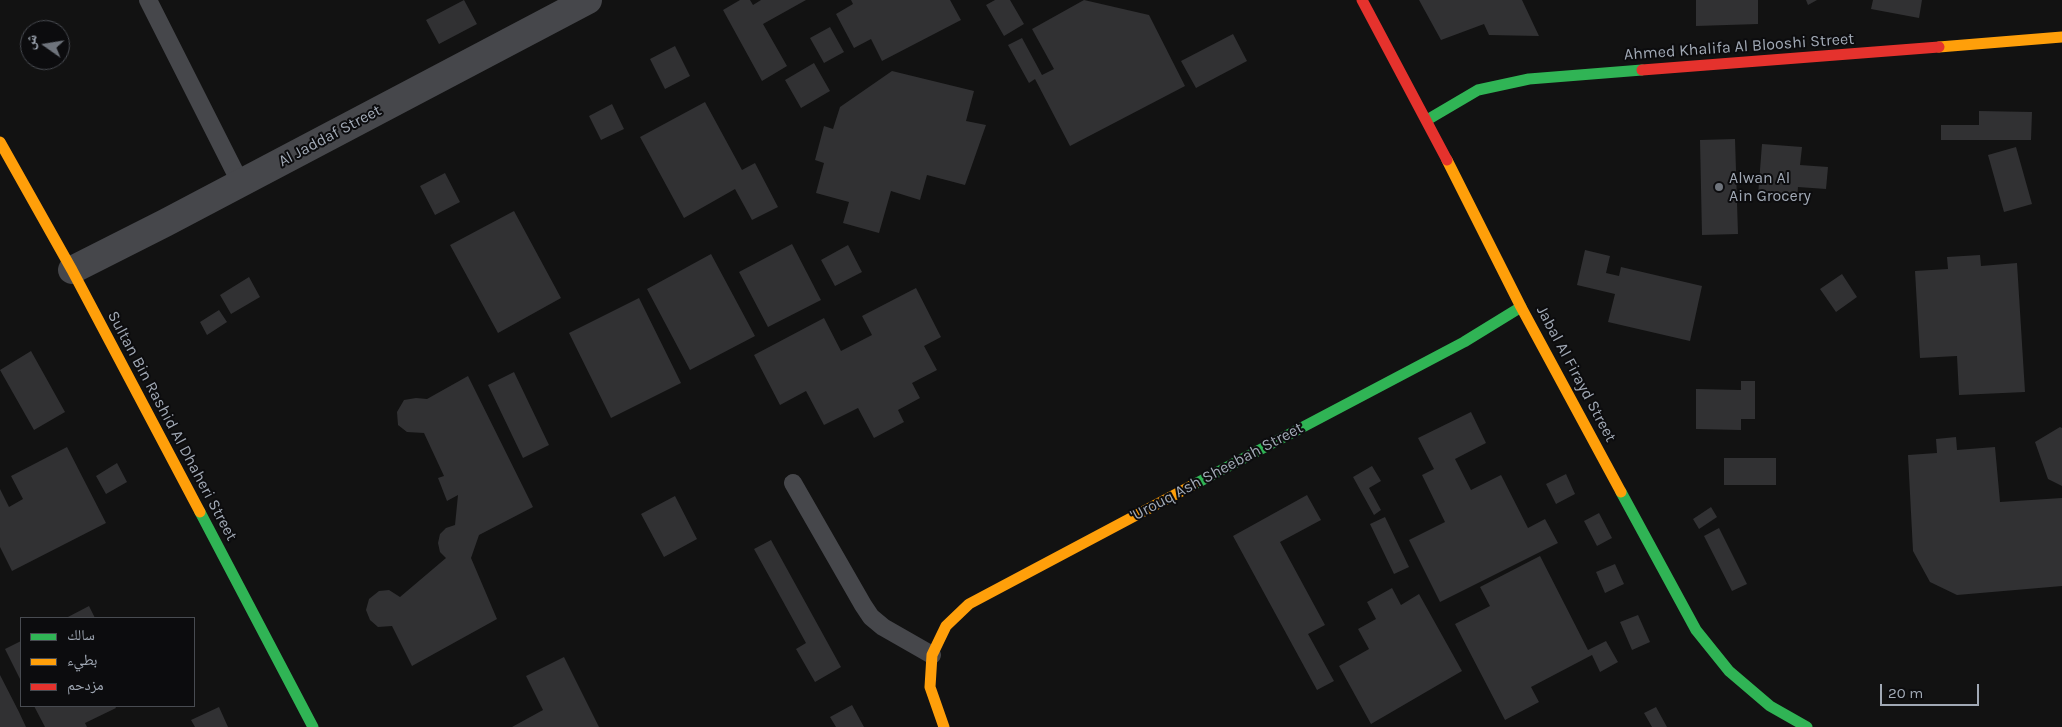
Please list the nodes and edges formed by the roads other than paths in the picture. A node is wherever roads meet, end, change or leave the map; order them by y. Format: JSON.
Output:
{"nodes":[{"id":1,"x":148,"y":0,"type":"edge"},
{"id":2,"x":588,"y":0,"type":"edge"},
{"id":3,"x":1362,"y":0,"type":"edge"},
{"id":4,"x":2062,"y":37,"type":"edge"},
{"id":5,"x":1427,"y":120,"type":"junction"},
{"id":6,"x":0,"y":142,"type":"edge"},
{"id":7,"x":241,"y":184,"type":"junction"},
{"id":8,"x":72,"y":270,"type":"junction"},
{"id":9,"x":1521,"y":307,"type":"junction"},
{"id":10,"x":793,"y":483,"type":"dead end"},
{"id":11,"x":932,"y":655,"type":"junction"},
{"id":12,"x":313,"y":727,"type":"edge"},
{"id":13,"x":944,"y":727,"type":"edge"},
{"id":14,"x":1807,"y":727,"type":"edge"}],
"edges":[{"from":1,"to":7,"type":"lane"},
{"from":2,"to":7,"type":"street","name":"Al Jaddaf Street"},
{"from":3,"to":5,"type":"street","name":"Jabal Al Firayd Street"},
{"from":4,"to":5,"type":"street","name":"Ahmed Khalifa Al Blooshi Street"},
{"from":5,"to":9,"type":"street","name":"Jabal Al Firayd Street"},
{"from":6,"to":8,"type":"street","name":"Sultan Bin Rashid Al Dhaheri Street"},
{"from":7,"to":8,"type":"street","name":"Al Jaddaf Street"},
{"from":8,"to":12,"type":"street","name":"Sultan Bin Rashid Al Dhaheri Street"},
{"from":9,"to":11,"type":"street","name":"'Urouq Ash Sheebah Street"},
{"from":9,"to":14,"type":"street","name":"Jabal Al Firayd Street"},
{"from":10,"to":11,"type":"lane"},
{"from":11,"to":13,"type":"street","name":"'Urouq Ash Sheebah Street"}]}
